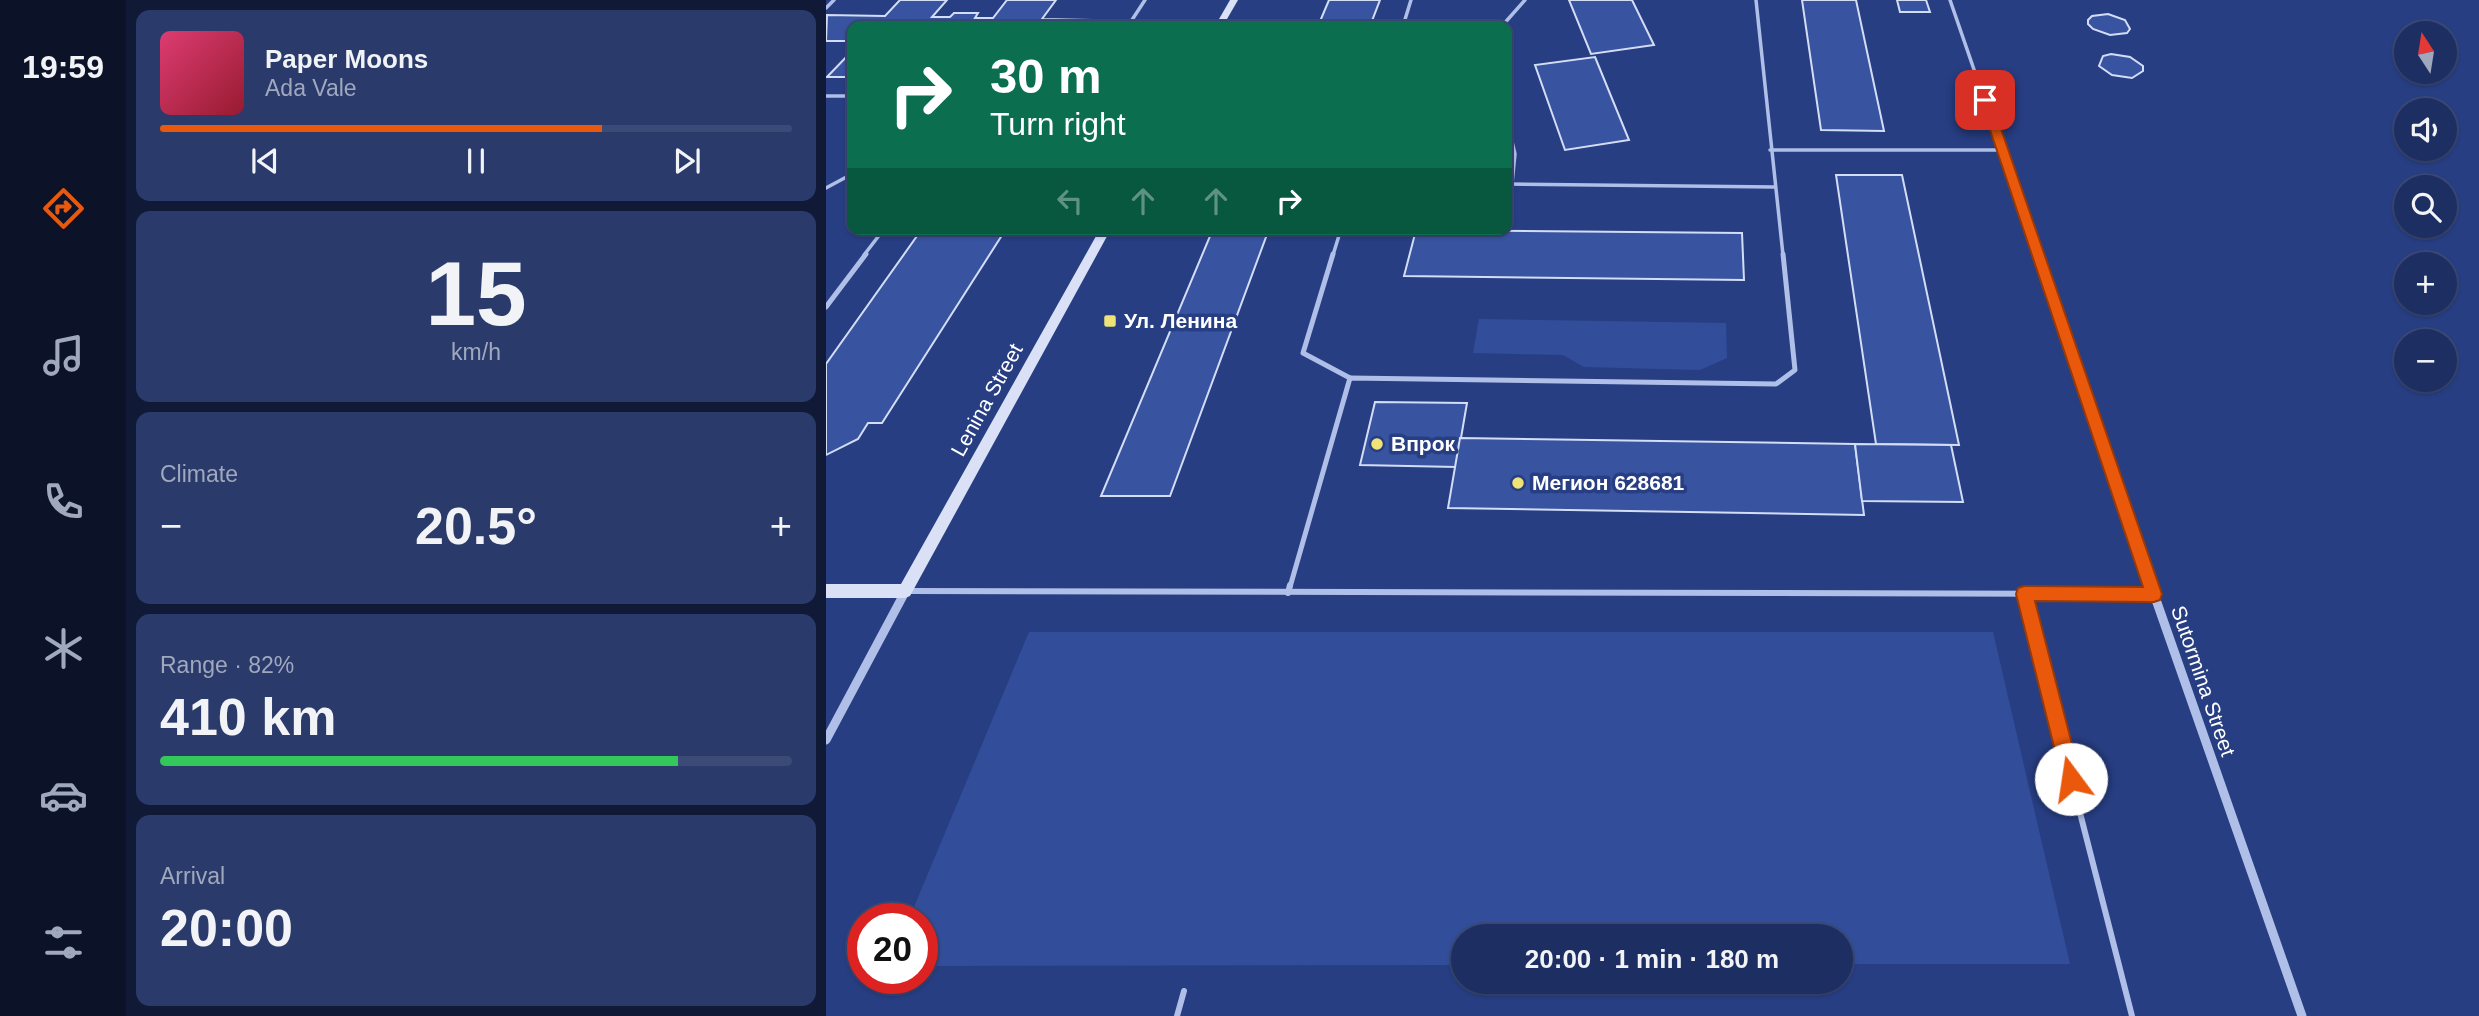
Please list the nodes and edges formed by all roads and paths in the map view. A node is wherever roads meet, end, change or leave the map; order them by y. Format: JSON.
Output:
{"nodes":[{"id":1,"x":834,"y":0,"type":"edge"},
{"id":2,"x":1145,"y":0,"type":"edge"},
{"id":3,"x":1234,"y":0,"type":"edge"},
{"id":4,"x":1412,"y":0,"type":"edge"},
{"id":5,"x":1525,"y":0,"type":"edge"},
{"id":6,"x":1756,"y":0,"type":"edge"},
{"id":7,"x":1950,"y":0,"type":"edge"},
{"id":8,"x":826,"y":8,"type":"edge"},
{"id":9,"x":1131,"y":21,"type":"edge"},
{"id":10,"x":1222,"y":21,"type":"edge"},
{"id":11,"x":1405,"y":21,"type":"edge"},
{"id":12,"x":1506,"y":21,"type":"edge"},
{"id":13,"x":826,"y":96,"type":"edge"},
{"id":14,"x":847,"y":96,"type":"edge"},
{"id":15,"x":1512,"y":142,"type":"edge"},
{"id":16,"x":1770,"y":150,"type":"junction"},
{"id":17,"x":2003,"y":150,"type":"junction"},
{"id":18,"x":1512,"y":169,"type":"edge"},
{"id":19,"x":847,"y":177,"type":"edge"},
{"id":20,"x":1512,"y":184,"type":"edge"},
{"id":21,"x":1774,"y":187,"type":"junction"},
{"id":22,"x":826,"y":188,"type":"edge"},
{"id":23,"x":880,"y":235,"type":"edge"},
{"id":24,"x":1104,"y":235,"type":"edge"},
{"id":25,"x":1339,"y":235,"type":"edge"},
{"id":26,"x":826,"y":307,"type":"edge"},
{"id":27,"x":1350,"y":378,"type":"junction"},
{"id":28,"x":826,"y":591,"type":"edge"},
{"id":29,"x":905,"y":591,"type":"junction"},
{"id":30,"x":1288,"y":593,"type":"junction"},
{"id":31,"x":2024,"y":594,"type":"junction"},
{"id":32,"x":2154,"y":594,"type":"junction"},
{"id":33,"x":826,"y":740,"type":"edge"},
{"id":34,"x":1184,"y":991,"type":"dead end"},
{"id":35,"x":1177,"y":1016,"type":"edge"},
{"id":36,"x":2132,"y":1016,"type":"edge"},
{"id":37,"x":2302,"y":1016,"type":"edge"}],
"edges":[{"from":1,"to":8,"type":"lane"},
{"from":2,"to":9,"type":"lane"},
{"from":3,"to":10,"type":"main road"},
{"from":4,"to":11,"type":"lane"},
{"from":5,"to":12,"type":"lane"},
{"from":6,"to":16,"type":"lane"},
{"from":7,"to":17,"type":"lane","name":"Sutormina Street"},
{"from":13,"to":14,"type":"lane"},
{"from":15,"to":18,"type":"lane"},
{"from":16,"to":17,"type":"lane"},
{"from":16,"to":21,"type":"lane"},
{"from":17,"to":32,"type":"lane","name":"Sutormina Street"},
{"from":19,"to":22,"type":"lane"},
{"from":20,"to":21,"type":"lane"},
{"from":21,"to":27,"type":"lane"},
{"from":23,"to":26,"type":"lane"},
{"from":24,"to":29,"type":"main road","name":"Lenina Street"},
{"from":25,"to":27,"type":"lane"},
{"from":27,"to":30,"type":"lane"},
{"from":28,"to":29,"type":"main road"},
{"from":29,"to":30,"type":"lane"},
{"from":29,"to":33,"type":"street"},
{"from":30,"to":31,"type":"lane"},
{"from":31,"to":32,"type":"lane"},
{"from":31,"to":36,"type":"lane"},
{"from":32,"to":37,"type":"street","name":"Sutormina Street"},
{"from":34,"to":35,"type":"lane"}]}
